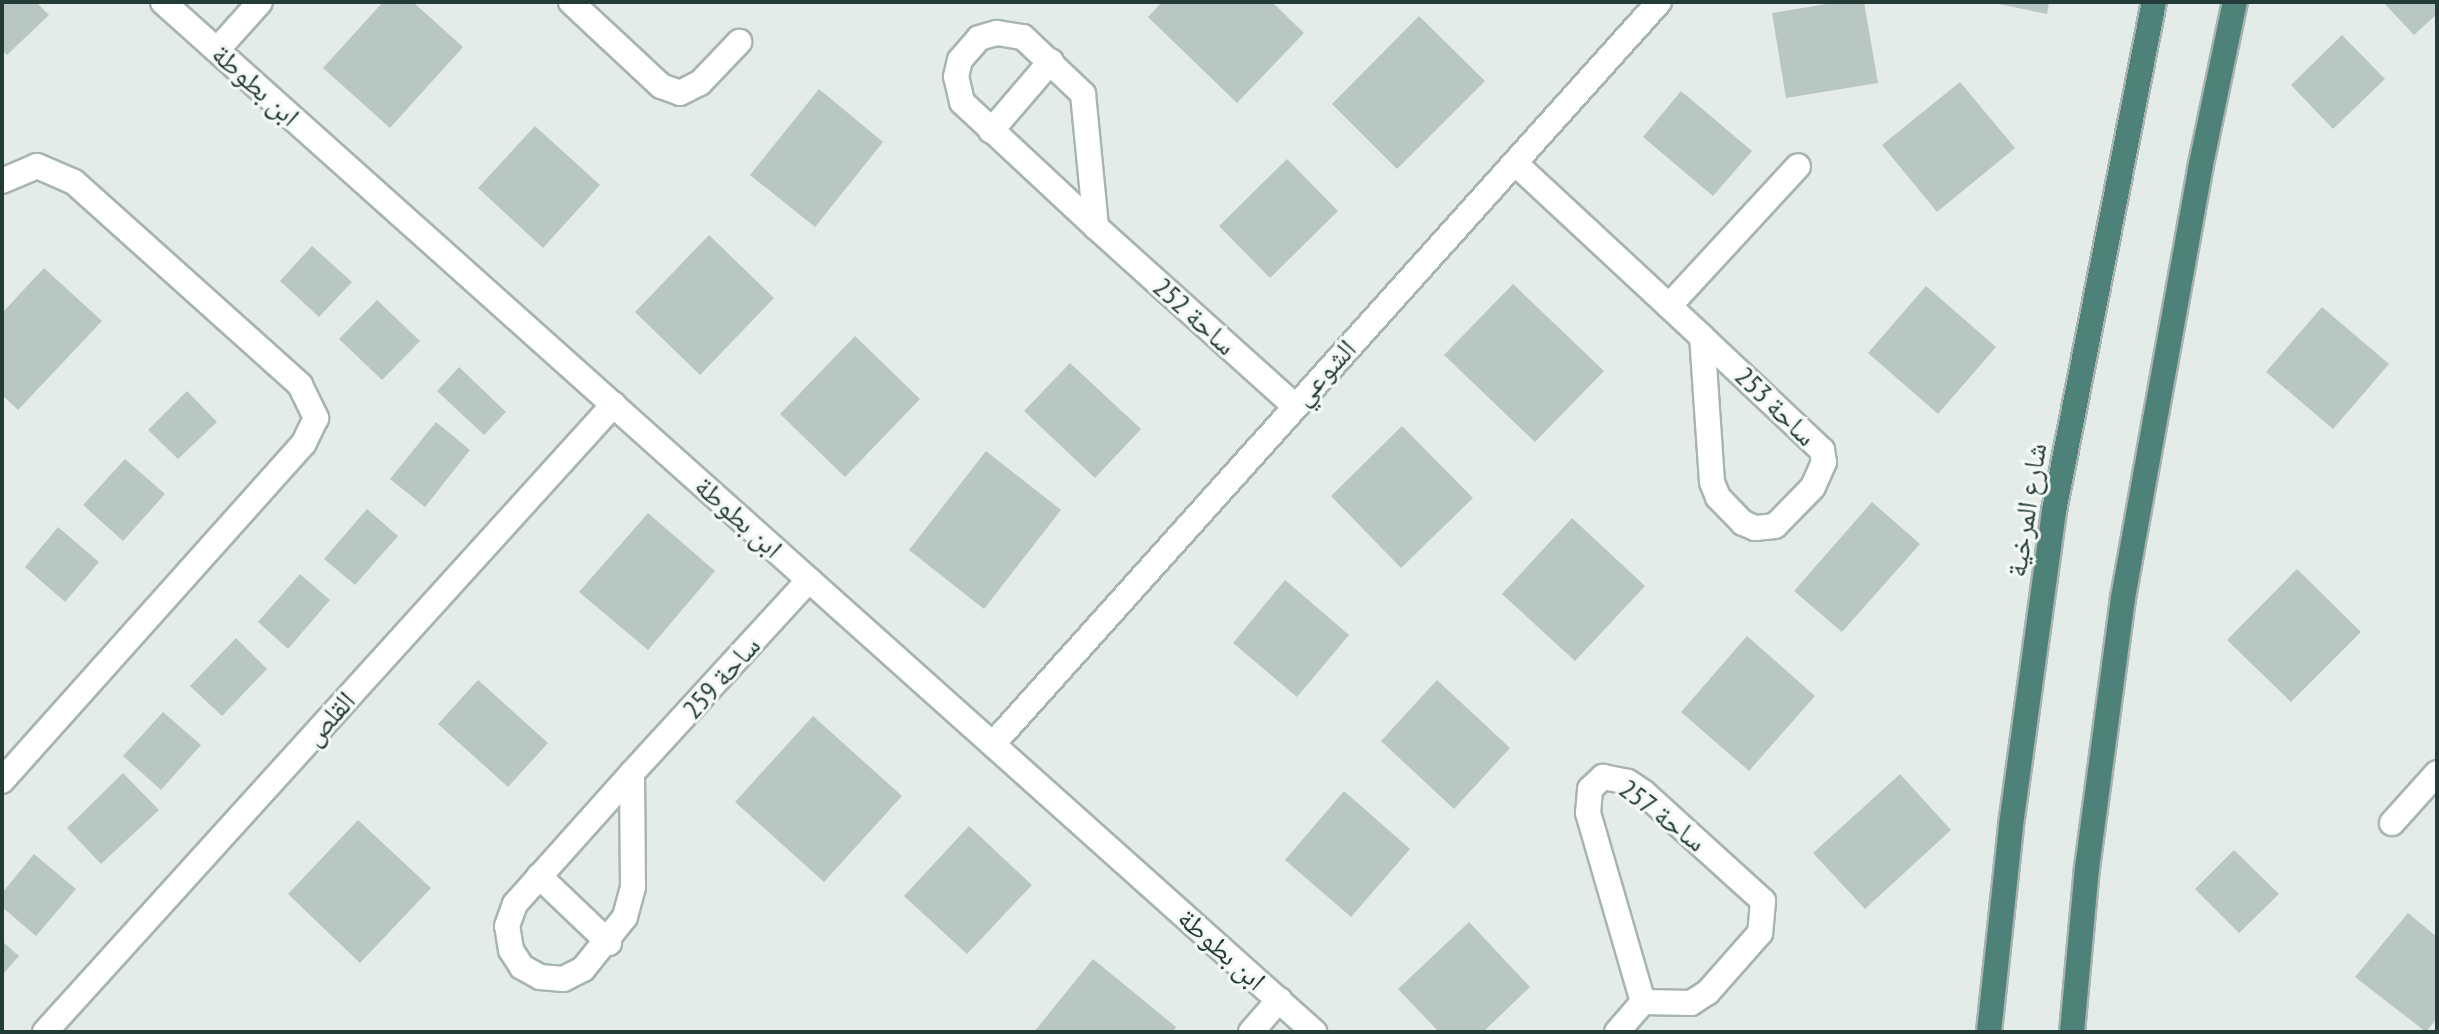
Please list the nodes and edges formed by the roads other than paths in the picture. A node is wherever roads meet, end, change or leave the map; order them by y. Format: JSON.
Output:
{"nodes":[{"id":1,"x":163,"y":2,"type":"edge"},
{"id":2,"x":260,"y":2,"type":"edge"},
{"id":3,"x":571,"y":2,"type":"edge"},
{"id":4,"x":1659,"y":2,"type":"edge"},
{"id":5,"x":2154,"y":2,"type":"edge"},
{"id":6,"x":2235,"y":2,"type":"edge"},
{"id":7,"x":739,"y":42,"type":"dead end"},
{"id":8,"x":217,"y":50,"type":"junction"},
{"id":9,"x":1051,"y":61,"type":"junction"},
{"id":10,"x":991,"y":131,"type":"junction"},
{"id":11,"x":1516,"y":164,"type":"junction"},
{"id":12,"x":1798,"y":166,"type":"dead end"},
{"id":13,"x":2,"y":181,"type":"edge"},
{"id":14,"x":1096,"y":227,"type":"junction"},
{"id":15,"x":1669,"y":306,"type":"junction"},
{"id":16,"x":1702,"y":337,"type":"junction"},
{"id":17,"x":614,"y":404,"type":"junction"},
{"id":18,"x":1294,"y":405,"type":"junction"},
{"id":19,"x":809,"y":580,"type":"junction"},
{"id":20,"x":993,"y":744,"type":"junction"},
{"id":21,"x":632,"y":773,"type":"junction"},
{"id":22,"x":2437,"y":773,"type":"edge"},
{"id":23,"x":2,"y":781,"type":"edge"},
{"id":24,"x":2392,"y":823,"type":"dead end"},
{"id":25,"x":539,"y":876,"type":"junction"},
{"id":26,"x":609,"y":943,"type":"junction"},
{"id":27,"x":1279,"y":1000,"type":"junction"},
{"id":28,"x":1643,"y":1002,"type":"junction"},
{"id":29,"x":45,"y":1032,"type":"edge"},
{"id":30,"x":1251,"y":1032,"type":"edge"},
{"id":31,"x":1314,"y":1032,"type":"edge"},
{"id":32,"x":1617,"y":1032,"type":"edge"},
{"id":33,"x":1989,"y":1032,"type":"edge"},
{"id":34,"x":2072,"y":1032,"type":"edge"}],
"edges":[{"from":1,"to":8,"type":"street","name":"ابن بطوطة"},
{"from":2,"to":8,"type":"street"},
{"from":3,"to":7,"type":"street"},
{"from":4,"to":11,"type":"street","name":"الشوعي"},
{"from":5,"to":33,"type":"highway","name":"شارع المرخية"},
{"from":6,"to":34,"type":"highway"},
{"from":8,"to":17,"type":"street","name":"ابن بطوطة"},
{"from":9,"to":10,"type":"street"},
{"from":9,"to":10,"type":"street","name":"ساحة 252"},
{"from":9,"to":14,"type":"street","name":"ساحة 252"},
{"from":10,"to":14,"type":"street","name":"ساحة 252"},
{"from":11,"to":15,"type":"street","name":"ساحة 253"},
{"from":11,"to":18,"type":"street","name":"الشوعي"},
{"from":12,"to":15,"type":"street"},
{"from":13,"to":23,"type":"street"},
{"from":14,"to":18,"type":"street","name":"ساحة 252"},
{"from":15,"to":16,"type":"street","name":"ساحة 253"},
{"from":16,"to":16,"type":"street","name":"ساحة 253"},
{"from":17,"to":19,"type":"street","name":"ابن بطوطة"},
{"from":17,"to":29,"type":"street","name":"القلص"},
{"from":18,"to":20,"type":"street","name":"الشوعي"},
{"from":19,"to":20,"type":"street","name":"ابن بطوطة"},
{"from":19,"to":21,"type":"street","name":"ساحة 259"},
{"from":20,"to":27,"type":"street","name":"ابن بطوطة"},
{"from":21,"to":25,"type":"street","name":"ساحة 259"},
{"from":21,"to":26,"type":"street","name":"ساحة 259"},
{"from":22,"to":24,"type":"street"},
{"from":25,"to":26,"type":"street"},
{"from":25,"to":26,"type":"street","name":"ساحة 259"},
{"from":27,"to":30,"type":"street"},
{"from":27,"to":31,"type":"street","name":"ابن بطوطة"},
{"from":28,"to":28,"type":"street","name":"ساحة 257"},
{"from":28,"to":32,"type":"street"}]}
